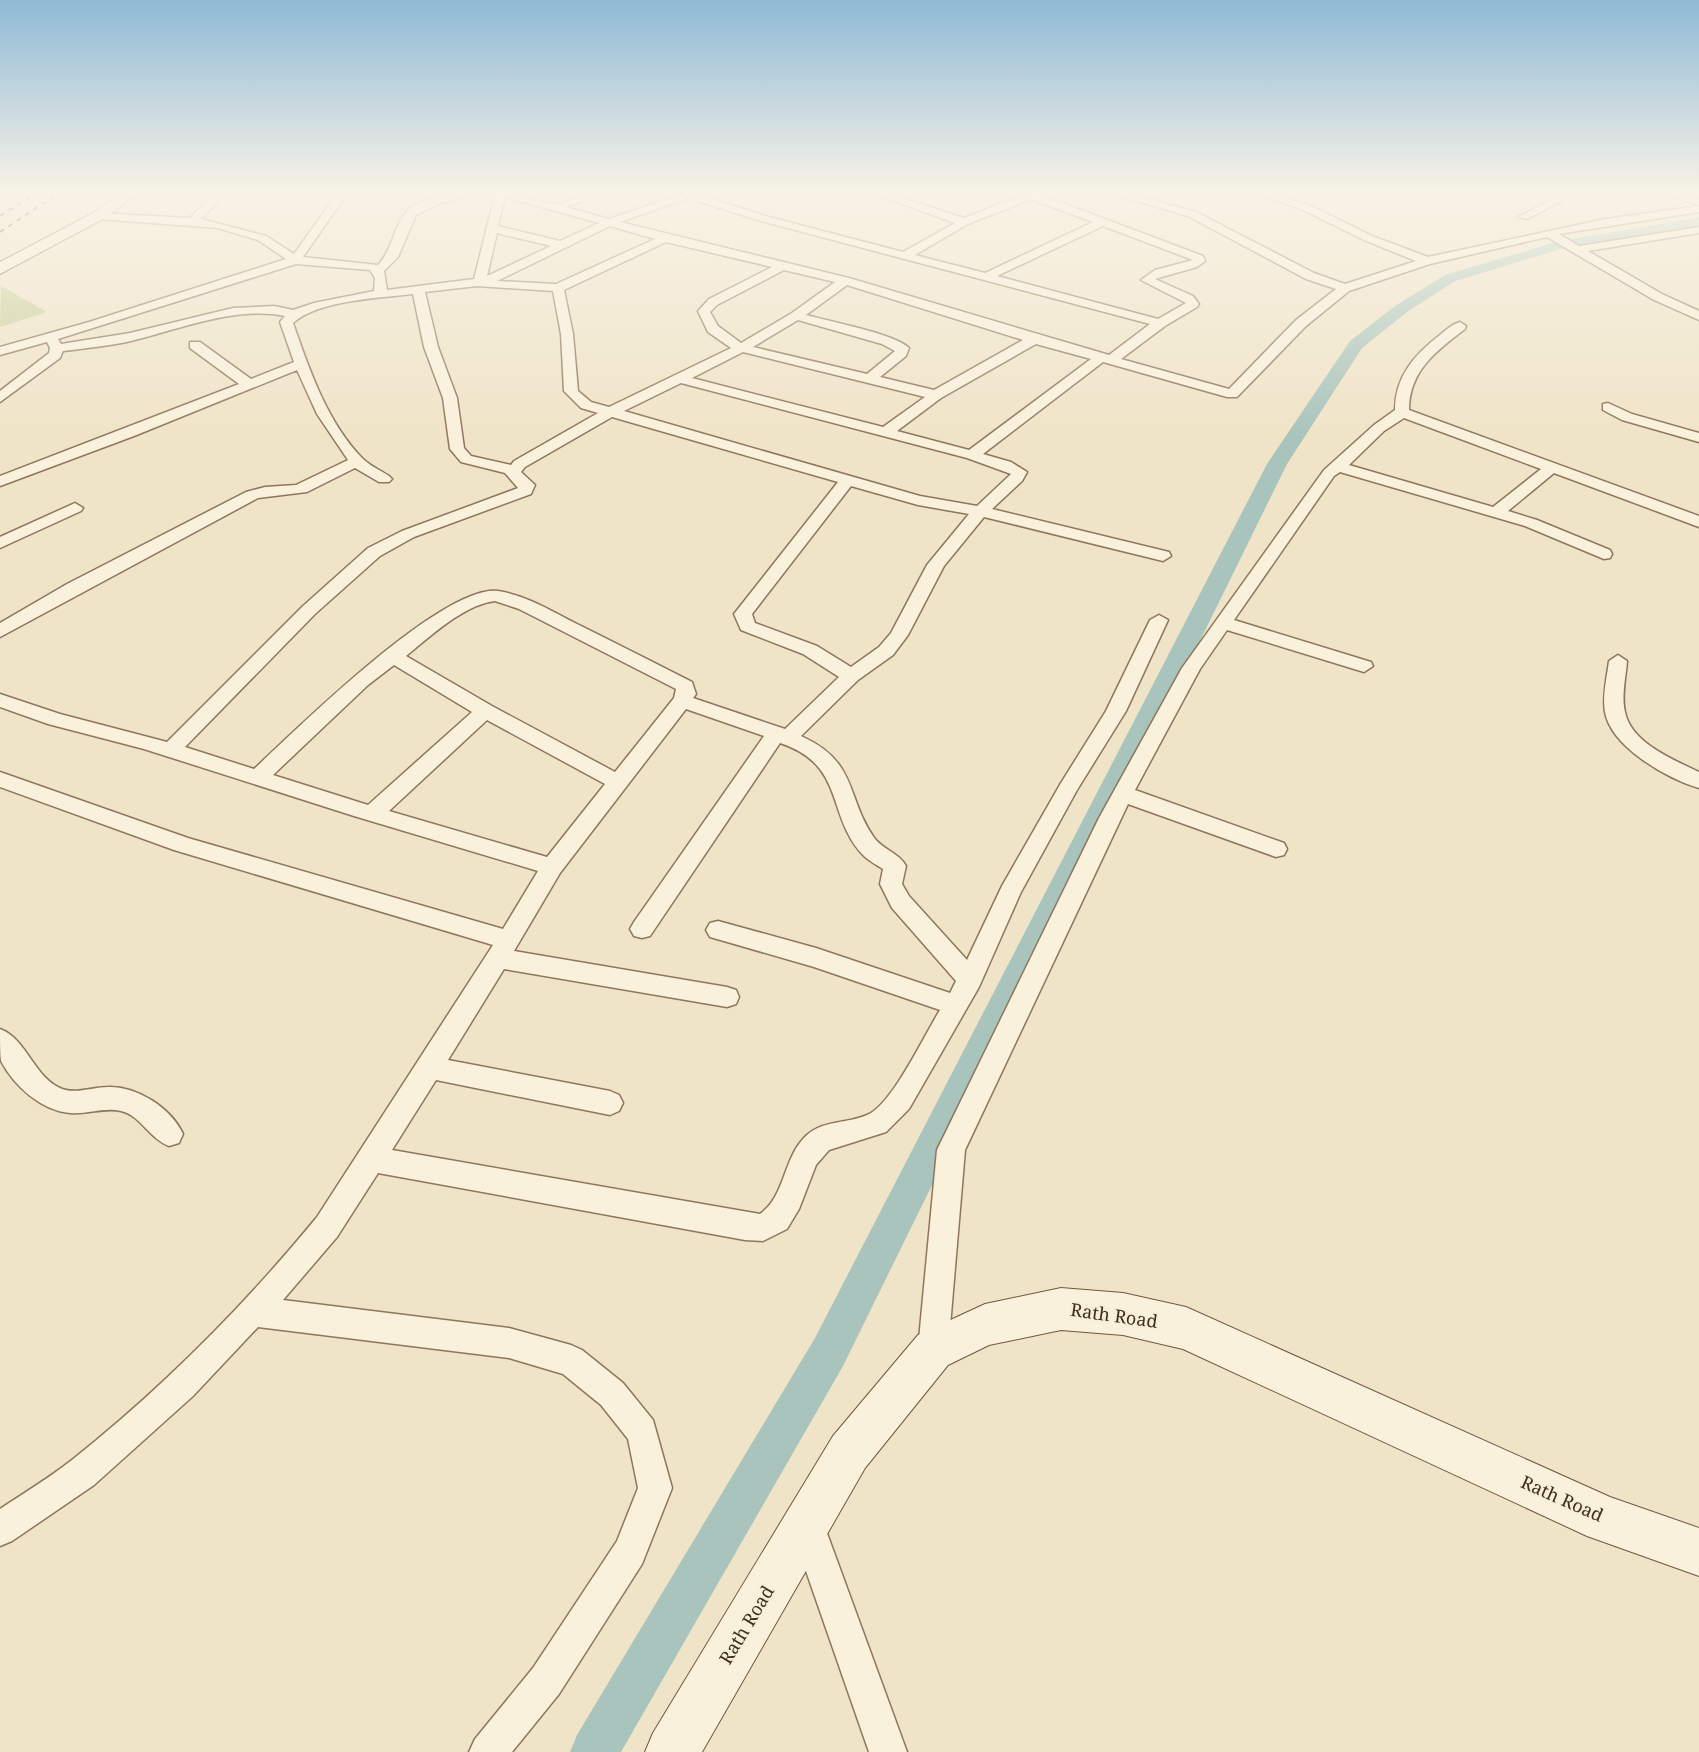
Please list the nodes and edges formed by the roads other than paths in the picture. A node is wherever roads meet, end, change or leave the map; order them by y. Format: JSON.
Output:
{"nodes":[{"id":1,"x":257,"y":273,"type":"edge"},
{"id":2,"x":379,"y":273,"type":"edge"},
{"id":3,"x":481,"y":273,"type":"edge"},
{"id":4,"x":501,"y":273,"type":"edge"},
{"id":5,"x":590,"y":273,"type":"edge"},
{"id":6,"x":770,"y":273,"type":"edge"},
{"id":7,"x":814,"y":273,"type":"edge"},
{"id":8,"x":971,"y":273,"type":"edge"},
{"id":9,"x":995,"y":273,"type":"edge"},
{"id":10,"x":1158,"y":273,"type":"edge"},
{"id":11,"x":1304,"y":273,"type":"edge"},
{"id":12,"x":1392,"y":273,"type":"edge"},
{"id":13,"x":1618,"y":273,"type":"edge"},
{"id":14,"x":986,"y":277,"type":"junction"},
{"id":15,"x":845,"y":281,"type":"junction"},
{"id":16,"x":479,"y":283,"type":"junction"},
{"id":17,"x":558,"y":288,"type":"junction"},
{"id":18,"x":1346,"y":288,"type":"junction"},
{"id":19,"x":418,"y":290,"type":"junction"},
{"id":20,"x":380,"y":294,"type":"junction"},
{"id":21,"x":293,"y":314,"type":"junction"},
{"id":22,"x":796,"y":316,"type":"junction"},
{"id":23,"x":1699,"y":316,"type":"edge"},
{"id":24,"x":1160,"y":323,"type":"junction"},
{"id":25,"x":1460,"y":326,"type":"dead end"},
{"id":26,"x":1034,"y":339,"type":"junction"},
{"id":27,"x":54,"y":343,"type":"junction"},
{"id":28,"x":195,"y":345,"type":"dead end"},
{"id":29,"x":741,"y":348,"type":"junction"},
{"id":30,"x":0,"y":351,"type":"edge"},
{"id":31,"x":1108,"y":358,"type":"junction"},
{"id":32,"x":300,"y":364,"type":"junction"},
{"id":33,"x":681,"y":379,"type":"junction"},
{"id":34,"x":869,"y":379,"type":"junction"},
{"id":35,"x":249,"y":384,"type":"junction"},
{"id":36,"x":936,"y":395,"type":"junction"},
{"id":37,"x":0,"y":398,"type":"edge"},
{"id":38,"x":1608,"y":407,"type":"dead end"},
{"id":39,"x":1402,"y":412,"type":"junction"},
{"id":40,"x":609,"y":413,"type":"junction"},
{"id":41,"x":886,"y":432,"type":"junction"},
{"id":42,"x":1696,"y":433,"type":"edge"},
{"id":43,"x":972,"y":455,"type":"junction"},
{"id":44,"x":357,"y":460,"type":"junction"},
{"id":45,"x":1336,"y":466,"type":"junction"},
{"id":46,"x":1551,"y":468,"type":"junction"},
{"id":47,"x":513,"y":470,"type":"junction"},
{"id":48,"x":384,"y":479,"type":"dead end"},
{"id":49,"x":848,"y":479,"type":"junction"},
{"id":50,"x":0,"y":481,"type":"edge"},
{"id":51,"x":75,"y":508,"type":"dead end"},
{"id":52,"x":980,"y":511,"type":"junction"},
{"id":53,"x":1497,"y":512,"type":"junction"},
{"id":54,"x":1699,"y":522,"type":"edge"},
{"id":55,"x":0,"y":543,"type":"edge"},
{"id":56,"x":1604,"y":554,"type":"dead end"},
{"id":57,"x":1163,"y":556,"type":"dead end"},
{"id":58,"x":1159,"y":620,"type":"dead end"},
{"id":59,"x":1223,"y":623,"type":"junction"},
{"id":60,"x":0,"y":631,"type":"edge"},
{"id":61,"x":393,"y":656,"type":"junction"},
{"id":62,"x":1618,"y":661,"type":"dead end"},
{"id":63,"x":1364,"y":666,"type":"dead end"},
{"id":64,"x":851,"y":676,"type":"junction"},
{"id":65,"x":0,"y":700,"type":"edge"},
{"id":66,"x":682,"y":701,"type":"junction"},
{"id":67,"x":485,"y":711,"type":"junction"},
{"id":68,"x":781,"y":736,"type":"junction"},
{"id":69,"x":171,"y":750,"type":"junction"},
{"id":70,"x":257,"y":778,"type":"junction"},
{"id":71,"x":0,"y":779,"type":"edge"},
{"id":72,"x":618,"y":782,"type":"junction"},
{"id":73,"x":1699,"y":782,"type":"edge"},
{"id":74,"x":1123,"y":794,"type":"junction"},
{"id":75,"x":372,"y":814,"type":"junction"},
{"id":76,"x":1275,"y":849,"type":"dead end"},
{"id":77,"x":552,"y":867,"type":"junction"},
{"id":78,"x":642,"y":930,"type":"dead end"},
{"id":79,"x":718,"y":930,"type":"dead end"},
{"id":80,"x":504,"y":949,"type":"junction"},
{"id":81,"x":970,"y":980,"type":"junction"},
{"id":82,"x":727,"y":997,"type":"dead end"},
{"id":83,"x":955,"y":1005,"type":"junction"},
{"id":84,"x":0,"y":1040,"type":"edge"},
{"id":85,"x":429,"y":1067,"type":"junction"},
{"id":86,"x":610,"y":1103,"type":"dead end"},
{"id":87,"x":169,"y":1134,"type":"dead end"},
{"id":88,"x":370,"y":1160,"type":"junction"},
{"id":89,"x":255,"y":1312,"type":"junction"},
{"id":90,"x":933,"y":1350,"type":"junction"},
{"id":91,"x":807,"y":1524,"type":"junction"},
{"id":92,"x":0,"y":1528,"type":"edge"},
{"id":93,"x":1699,"y":1552,"type":"edge"},
{"id":94,"x":488,"y":1752,"type":"edge"},
{"id":95,"x":672,"y":1752,"type":"edge"},
{"id":96,"x":888,"y":1752,"type":"edge"}],
"edges":[{"from":1,"to":27,"type":"street"},
{"from":2,"to":20,"type":"street"},
{"from":3,"to":16,"type":"street"},
{"from":4,"to":16,"type":"street"},
{"from":5,"to":17,"type":"street"},
{"from":6,"to":29,"type":"street"},
{"from":7,"to":15,"type":"street"},
{"from":8,"to":14,"type":"street"},
{"from":9,"to":14,"type":"street"},
{"from":10,"to":24,"type":"street"},
{"from":11,"to":18,"type":"street"},
{"from":12,"to":18,"type":"street"},
{"from":13,"to":23,"type":"street"},
{"from":14,"to":24,"type":"street"},
{"from":15,"to":22,"type":"street"},
{"from":15,"to":26,"type":"street"},
{"from":16,"to":17,"type":"street"},
{"from":16,"to":19,"type":"street"},
{"from":17,"to":40,"type":"street"},
{"from":18,"to":31,"type":"street"},
{"from":19,"to":20,"type":"street"},
{"from":19,"to":47,"type":"street"},
{"from":20,"to":21,"type":"street"},
{"from":21,"to":27,"type":"street"},
{"from":21,"to":32,"type":"street"},
{"from":22,"to":29,"type":"street"},
{"from":22,"to":34,"type":"street"},
{"from":24,"to":31,"type":"street"},
{"from":25,"to":39,"type":"street"},
{"from":26,"to":31,"type":"street"},
{"from":26,"to":36,"type":"street"},
{"from":27,"to":30,"type":"street"},
{"from":27,"to":37,"type":"street"},
{"from":28,"to":35,"type":"street"},
{"from":29,"to":33,"type":"street"},
{"from":29,"to":34,"type":"street"},
{"from":31,"to":43,"type":"street"},
{"from":32,"to":35,"type":"street"},
{"from":32,"to":44,"type":"street"},
{"from":33,"to":40,"type":"street"},
{"from":33,"to":41,"type":"street"},
{"from":34,"to":36,"type":"street"},
{"from":35,"to":50,"type":"street"},
{"from":36,"to":41,"type":"street"},
{"from":38,"to":42,"type":"street"},
{"from":39,"to":45,"type":"street"},
{"from":39,"to":46,"type":"street"},
{"from":40,"to":47,"type":"street"},
{"from":40,"to":49,"type":"street"},
{"from":41,"to":43,"type":"street"},
{"from":43,"to":52,"type":"street"},
{"from":44,"to":48,"type":"street"},
{"from":44,"to":60,"type":"street"},
{"from":45,"to":53,"type":"street"},
{"from":45,"to":59,"type":"street"},
{"from":46,"to":53,"type":"street"},
{"from":46,"to":54,"type":"street"},
{"from":47,"to":69,"type":"street"},
{"from":49,"to":52,"type":"street"},
{"from":49,"to":64,"type":"street"},
{"from":51,"to":55,"type":"street"},
{"from":52,"to":57,"type":"street"},
{"from":52,"to":64,"type":"street"},
{"from":53,"to":56,"type":"street"},
{"from":58,"to":81,"type":"street"},
{"from":59,"to":63,"type":"street"},
{"from":59,"to":74,"type":"street"},
{"from":61,"to":66,"type":"street"},
{"from":61,"to":67,"type":"street"},
{"from":61,"to":70,"type":"street"},
{"from":62,"to":73,"type":"street"},
{"from":64,"to":68,"type":"street"},
{"from":65,"to":69,"type":"street"},
{"from":66,"to":68,"type":"street"},
{"from":66,"to":72,"type":"street"},
{"from":67,"to":72,"type":"street"},
{"from":67,"to":75,"type":"street"},
{"from":68,"to":78,"type":"street"},
{"from":68,"to":81,"type":"street"},
{"from":69,"to":70,"type":"street"},
{"from":70,"to":75,"type":"street"},
{"from":71,"to":80,"type":"street"},
{"from":72,"to":77,"type":"street"},
{"from":74,"to":76,"type":"street"},
{"from":74,"to":90,"type":"street"},
{"from":75,"to":77,"type":"street"},
{"from":77,"to":80,"type":"street"},
{"from":79,"to":83,"type":"street"},
{"from":80,"to":82,"type":"street"},
{"from":80,"to":85,"type":"street"},
{"from":81,"to":83,"type":"street"},
{"from":83,"to":88,"type":"street"},
{"from":84,"to":87,"type":"street"},
{"from":85,"to":86,"type":"street"},
{"from":85,"to":88,"type":"street"},
{"from":88,"to":89,"type":"street"},
{"from":89,"to":92,"type":"street"},
{"from":89,"to":94,"type":"street"},
{"from":90,"to":91,"type":"street","name":"Rath Road"},
{"from":90,"to":93,"type":"street","name":"Rath Road"},
{"from":91,"to":95,"type":"street","name":"Rath Road"},
{"from":91,"to":96,"type":"street"}]}
